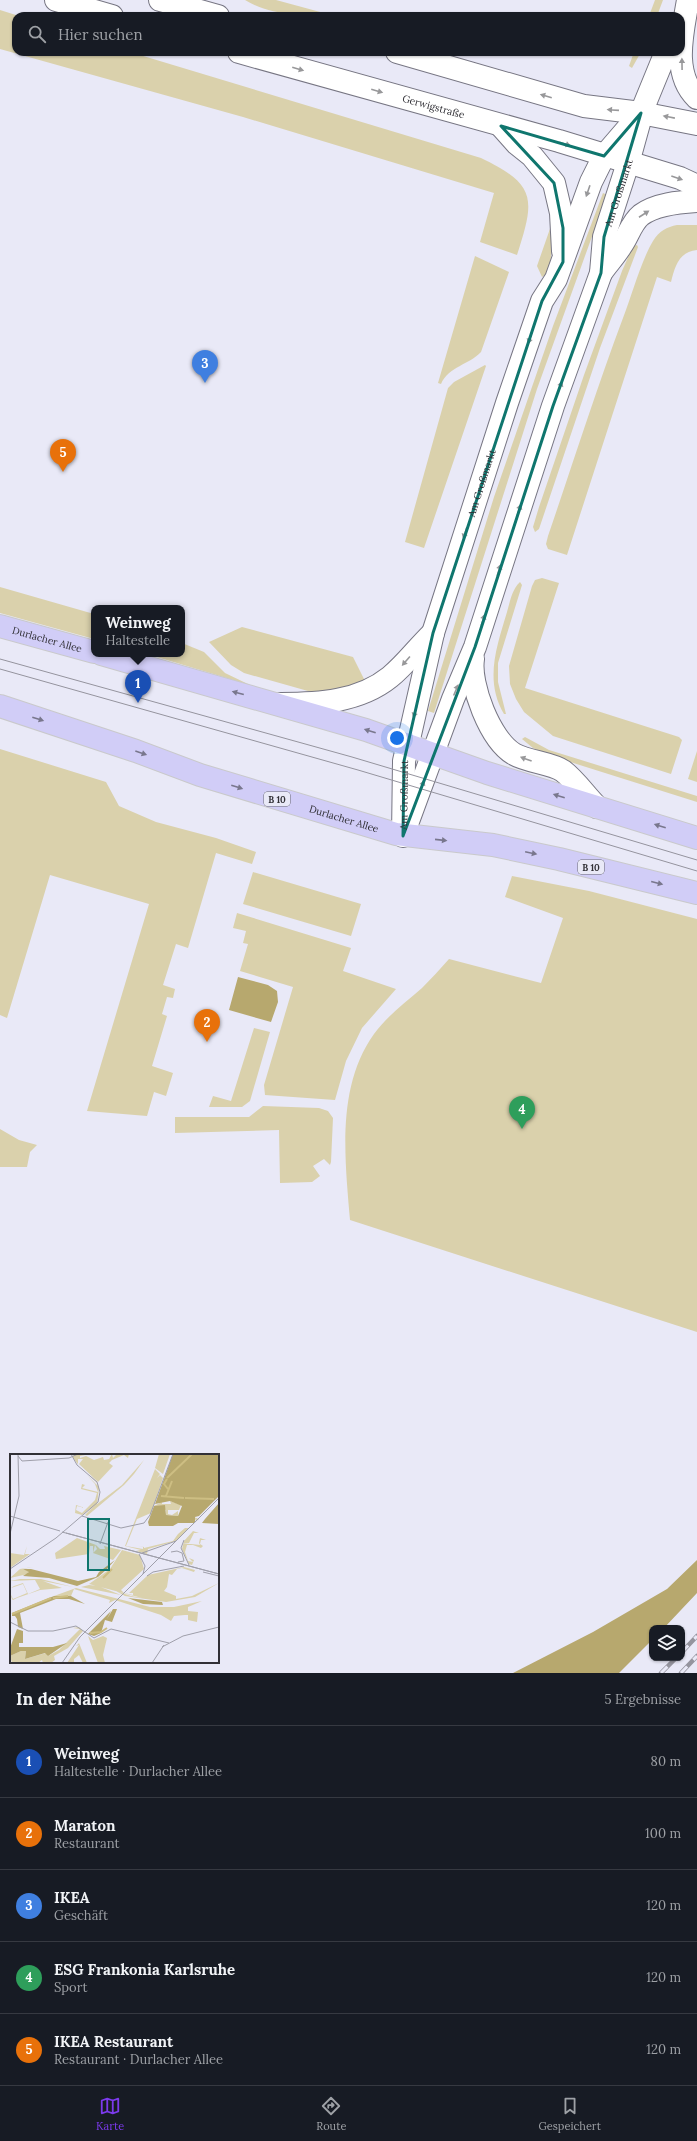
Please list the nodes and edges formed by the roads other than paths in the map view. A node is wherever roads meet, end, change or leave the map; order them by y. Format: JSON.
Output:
{"nodes":[{"id":1,"x":56,"y":0,"type":"edge"},
{"id":2,"x":160,"y":0,"type":"edge"},
{"id":3,"x":687,"y":0,"type":"edge"},
{"id":4,"x":98,"y":12,"type":"edge"},
{"id":5,"x":204,"y":12,"type":"edge"},
{"id":6,"x":682,"y":12,"type":"edge"},
{"id":7,"x":685,"y":16,"type":"edge"},
{"id":8,"x":253,"y":56,"type":"edge"},
{"id":9,"x":411,"y":56,"type":"edge"},
{"id":10,"x":664,"y":56,"type":"edge"},
{"id":11,"x":682,"y":56,"type":"edge"},
{"id":12,"x":697,"y":98,"type":"edge"},
{"id":13,"x":641,"y":113,"type":"junction"},
{"id":14,"x":697,"y":124,"type":"edge"},
{"id":15,"x":501,"y":126,"type":"junction"},
{"id":16,"x":604,"y":156,"type":"junction"},
{"id":17,"x":628,"y":163,"type":"junction"},
{"id":18,"x":697,"y":186,"type":"edge"},
{"id":19,"x":697,"y":201,"type":"edge"},
{"id":20,"x":563,"y":262,"type":"junction"},
{"id":21,"x":601,"y":274,"type":"junction"},
{"id":22,"x":0,"y":626,"type":"edge"},
{"id":23,"x":433,"y":633,"type":"junction"},
{"id":24,"x":475,"y":647,"type":"junction"},
{"id":25,"x":91,"y":651,"type":"edge"},
{"id":26,"x":111,"y":657,"type":"edge"},
{"id":27,"x":275,"y":704,"type":"junction"},
{"id":28,"x":0,"y":706,"type":"edge"},
{"id":29,"x":407,"y":743,"type":"junction"},
{"id":30,"x":434,"y":753,"type":"junction"},
{"id":31,"x":597,"y":808,"type":"junction"},
{"id":32,"x":403,"y":836,"type":"junction"},
{"id":33,"x":697,"y":838,"type":"edge"},
{"id":34,"x":697,"y":894,"type":"edge"}],
"edges":[{"from":1,"to":4,"type":"main road"},
{"from":2,"to":5,"type":"main road"},
{"from":3,"to":6,"type":"main road"},
{"from":7,"to":3,"type":"main road","one_way":true},
{"from":8,"to":15,"type":"main road","name":"Gerwigstraße","one_way":true},
{"from":13,"to":9,"type":"main road","one_way":true},
{"from":10,"to":13,"type":"main road","name":"Am Großmarkt"},
{"from":12,"to":11,"type":"main road","one_way":true},
{"from":14,"to":13,"type":"main road","one_way":true},
{"from":13,"to":16,"type":"main road","name":"Am Großmarkt"},
{"from":13,"to":17,"type":"main road","name":"Am Großmarkt"},
{"from":15,"to":16,"type":"main road","name":"Gerwigstraße","one_way":true},
{"from":15,"to":20,"type":"main road"},
{"from":16,"to":17,"type":"main road","name":"Gerwigstraße"},
{"from":16,"to":20,"type":"main road","name":"Am Großmarkt","one_way":true},
{"from":17,"to":18,"type":"main road","name":"Gerwigstraße","one_way":true},
{"from":17,"to":21,"type":"main road","name":"Am Großmarkt"},
{"from":21,"to":19,"type":"main road","one_way":true},
{"from":20,"to":23,"type":"main road","name":"Am Großmarkt","one_way":true},
{"from":24,"to":21,"type":"main road","name":"Am Großmarkt","one_way":true},
{"from":22,"to":25,"type":"main road","name":"Durlacher Allee"},
{"from":23,"to":27,"type":"main road","one_way":true},
{"from":23,"to":29,"type":"main road","name":"Am Großmarkt","one_way":true},
{"from":30,"to":24,"type":"main road","name":"Am Großmarkt","one_way":true},
{"from":31,"to":24,"type":"main road","one_way":true},
{"from":27,"to":26,"type":"main road","one_way":true},
{"from":29,"to":27,"type":"main road","one_way":true},
{"from":28,"to":32,"type":"main road","name":"Durlacher Allee","number":"B 10","one_way":true},
{"from":29,"to":30,"type":"main road"},
{"from":29,"to":32,"type":"main road","name":"Am Großmarkt"},
{"from":31,"to":30,"type":"main road","one_way":true},
{"from":32,"to":30,"type":"main road","name":"Am Großmarkt","one_way":true},
{"from":33,"to":31,"type":"main road","one_way":true},
{"from":32,"to":34,"type":"main road","name":"Durlacher Allee","number":"B 10","one_way":true}]}
